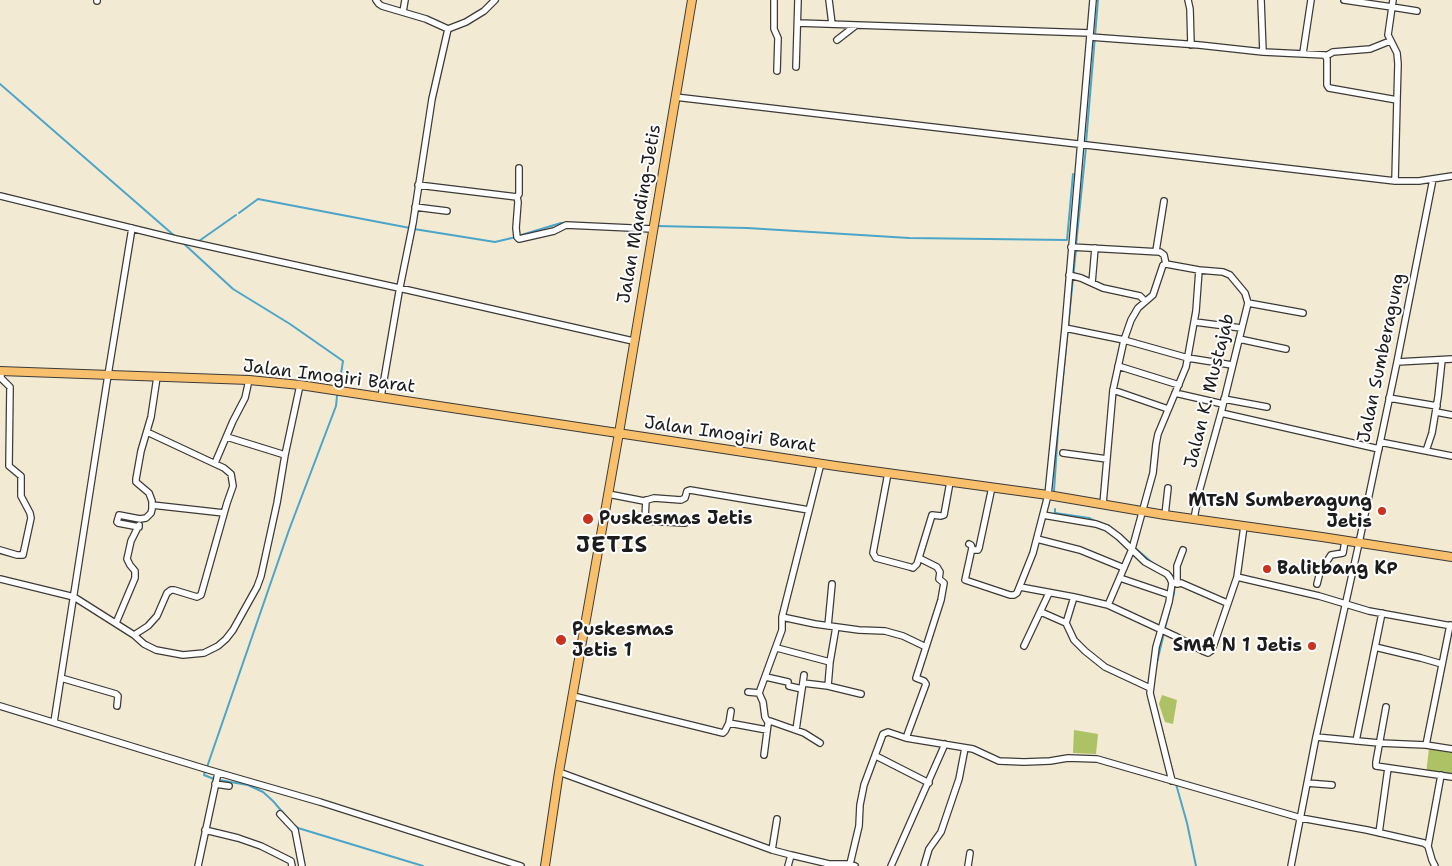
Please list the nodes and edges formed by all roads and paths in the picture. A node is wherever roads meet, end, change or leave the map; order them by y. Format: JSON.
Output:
{"nodes":[{"id":1,"x":376,"y":0,"type":"edge"},
{"id":2,"x":405,"y":0,"type":"edge"},
{"id":3,"x":495,"y":0,"type":"edge"},
{"id":4,"x":692,"y":0,"type":"edge"},
{"id":5,"x":774,"y":0,"type":"edge"},
{"id":6,"x":798,"y":0,"type":"edge"},
{"id":7,"x":829,"y":0,"type":"edge"},
{"id":8,"x":1093,"y":0,"type":"edge"},
{"id":9,"x":1188,"y":0,"type":"edge"},
{"id":10,"x":1261,"y":0,"type":"edge"},
{"id":11,"x":1311,"y":0,"type":"edge"},
{"id":12,"x":1344,"y":0,"type":"edge"},
{"id":13,"x":1393,"y":0,"type":"edge"},
{"id":14,"x":1392,"y":7,"type":"junction"},
{"id":15,"x":1416,"y":11,"type":"dead end"},
{"id":16,"x":403,"y":12,"type":"junction"},
{"id":17,"x":798,"y":22,"type":"junction"},
{"id":18,"x":832,"y":24,"type":"junction"},
{"id":19,"x":856,"y":25,"type":"junction"},
{"id":20,"x":448,"y":29,"type":"junction"},
{"id":21,"x":1092,"y":36,"type":"junction"},
{"id":22,"x":837,"y":40,"type":"dead end"},
{"id":23,"x":1390,"y":41,"type":"junction"},
{"id":24,"x":1191,"y":45,"type":"junction"},
{"id":25,"x":1264,"y":52,"type":"junction"},
{"id":26,"x":1303,"y":53,"type":"junction"},
{"id":27,"x":1326,"y":56,"type":"junction"},
{"id":28,"x":796,"y":67,"type":"dead end"},
{"id":29,"x":777,"y":70,"type":"dead end"},
{"id":30,"x":675,"y":97,"type":"junction"},
{"id":31,"x":1397,"y":100,"type":"junction"},
{"id":32,"x":1081,"y":145,"type":"junction"},
{"id":33,"x":519,"y":168,"type":"dead end"},
{"id":34,"x":1452,"y":176,"type":"edge"},
{"id":35,"x":1433,"y":179,"type":"junction"},
{"id":36,"x":1395,"y":181,"type":"junction"},
{"id":37,"x":418,"y":185,"type":"junction"},
{"id":38,"x":0,"y":196,"type":"edge"},
{"id":39,"x":517,"y":198,"type":"junction"},
{"id":40,"x":1164,"y":201,"type":"dead end"},
{"id":41,"x":415,"y":207,"type":"junction"},
{"id":42,"x":447,"y":211,"type":"dead end"},
{"id":43,"x":653,"y":227,"type":"junction"},
{"id":44,"x":132,"y":228,"type":"junction"},
{"id":45,"x":1075,"y":248,"type":"junction"},
{"id":46,"x":1095,"y":248,"type":"junction"},
{"id":47,"x":1156,"y":252,"type":"junction"},
{"id":48,"x":1166,"y":264,"type":"junction"},
{"id":49,"x":1199,"y":270,"type":"junction"},
{"id":50,"x":1072,"y":275,"type":"junction"},
{"id":51,"x":1092,"y":283,"type":"junction"},
{"id":52,"x":399,"y":288,"type":"junction"},
{"id":53,"x":1145,"y":301,"type":"junction"},
{"id":54,"x":1248,"y":302,"type":"junction"},
{"id":55,"x":1303,"y":313,"type":"dead end"},
{"id":56,"x":1195,"y":322,"type":"junction"},
{"id":57,"x":1241,"y":328,"type":"junction"},
{"id":58,"x":1069,"y":329,"type":"junction"},
{"id":59,"x":1238,"y":339,"type":"junction"},
{"id":60,"x":1124,"y":340,"type":"junction"},
{"id":61,"x":633,"y":341,"type":"junction"},
{"id":62,"x":1286,"y":349,"type":"dead end"},
{"id":63,"x":1188,"y":358,"type":"junction"},
{"id":64,"x":1452,"y":359,"type":"edge"},
{"id":65,"x":1442,"y":360,"type":"junction"},
{"id":66,"x":1397,"y":362,"type":"junction"},
{"id":67,"x":1232,"y":365,"type":"junction"},
{"id":68,"x":1118,"y":366,"type":"junction"},
{"id":69,"x":1,"y":371,"type":"edge"},
{"id":70,"x":108,"y":375,"type":"junction"},
{"id":71,"x":157,"y":377,"type":"junction"},
{"id":72,"x":249,"y":380,"type":"junction"},
{"id":73,"x":300,"y":385,"type":"junction"},
{"id":74,"x":1180,"y":385,"type":"junction"},
{"id":75,"x":1113,"y":390,"type":"junction"},
{"id":76,"x":1175,"y":393,"type":"junction"},
{"id":77,"x":381,"y":397,"type":"junction"},
{"id":78,"x":1389,"y":398,"type":"junction"},
{"id":79,"x":1224,"y":401,"type":"junction"},
{"id":80,"x":1267,"y":407,"type":"dead end"},
{"id":81,"x":1168,"y":409,"type":"junction"},
{"id":82,"x":1436,"y":409,"type":"junction"},
{"id":83,"x":1221,"y":414,"type":"junction"},
{"id":84,"x":1452,"y":415,"type":"edge"},
{"id":85,"x":148,"y":432,"type":"junction"},
{"id":86,"x":619,"y":433,"type":"junction"},
{"id":87,"x":227,"y":437,"type":"junction"},
{"id":88,"x":1380,"y":442,"type":"junction"},
{"id":89,"x":1379,"y":449,"type":"junction"},
{"id":90,"x":1426,"y":451,"type":"junction"},
{"id":91,"x":1063,"y":452,"type":"dead end"},
{"id":92,"x":285,"y":455,"type":"junction"},
{"id":93,"x":1452,"y":456,"type":"edge"},
{"id":94,"x":1107,"y":459,"type":"junction"},
{"id":95,"x":215,"y":463,"type":"junction"},
{"id":96,"x":821,"y":463,"type":"junction"},
{"id":97,"x":888,"y":473,"type":"junction"},
{"id":98,"x":950,"y":482,"type":"junction"},
{"id":99,"x":992,"y":488,"type":"junction"},
{"id":100,"x":1168,"y":488,"type":"dead end"},
{"id":101,"x":608,"y":494,"type":"junction"},
{"id":102,"x":1048,"y":496,"type":"junction"},
{"id":103,"x":646,"y":500,"type":"junction"},
{"id":104,"x":1103,"y":504,"type":"junction"},
{"id":105,"x":152,"y":505,"type":"junction"},
{"id":106,"x":809,"y":510,"type":"junction"},
{"id":107,"x":1143,"y":510,"type":"junction"},
{"id":108,"x":224,"y":513,"type":"junction"},
{"id":109,"x":1165,"y":514,"type":"junction"},
{"id":110,"x":1043,"y":515,"type":"junction"},
{"id":111,"x":140,"y":519,"type":"junction"},
{"id":112,"x":1194,"y":519,"type":"junction"},
{"id":113,"x":685,"y":523,"type":"dead end"},
{"id":114,"x":139,"y":526,"type":"junction"},
{"id":115,"x":1244,"y":526,"type":"junction"},
{"id":116,"x":1037,"y":539,"type":"junction"},
{"id":117,"x":1345,"y":541,"type":"junction"},
{"id":118,"x":1360,"y":543,"type":"junction"},
{"id":119,"x":969,"y":544,"type":"dead end"},
{"id":120,"x":1133,"y":547,"type":"junction"},
{"id":121,"x":0,"y":550,"type":"edge"},
{"id":122,"x":972,"y":550,"type":"junction"},
{"id":123,"x":1183,"y":550,"type":"dead end"},
{"id":124,"x":1452,"y":557,"type":"edge"},
{"id":125,"x":919,"y":558,"type":"junction"},
{"id":126,"x":1124,"y":568,"type":"junction"},
{"id":127,"x":1237,"y":577,"type":"junction"},
{"id":128,"x":1120,"y":578,"type":"junction"},
{"id":129,"x":0,"y":579,"type":"edge"},
{"id":130,"x":1174,"y":583,"type":"junction"},
{"id":131,"x":832,"y":584,"type":"dead end"},
{"id":132,"x":1318,"y":584,"type":"dead end"},
{"id":133,"x":1020,"y":587,"type":"junction"},
{"id":134,"x":1050,"y":593,"type":"junction"},
{"id":135,"x":1170,"y":595,"type":"junction"},
{"id":136,"x":74,"y":597,"type":"junction"},
{"id":137,"x":1074,"y":597,"type":"junction"},
{"id":138,"x":1227,"y":603,"type":"junction"},
{"id":139,"x":1346,"y":604,"type":"junction"},
{"id":140,"x":1108,"y":605,"type":"junction"},
{"id":141,"x":1041,"y":612,"type":"junction"},
{"id":142,"x":1382,"y":613,"type":"junction"},
{"id":143,"x":782,"y":617,"type":"junction"},
{"id":144,"x":1066,"y":623,"type":"junction"},
{"id":145,"x":116,"y":624,"type":"junction"},
{"id":146,"x":1451,"y":625,"type":"edge"},
{"id":147,"x":828,"y":626,"type":"junction"},
{"id":148,"x":836,"y":627,"type":"junction"},
{"id":149,"x":1161,"y":630,"type":"junction"},
{"id":150,"x":134,"y":635,"type":"junction"},
{"id":151,"x":1024,"y":646,"type":"dead end"},
{"id":152,"x":926,"y":647,"type":"junction"},
{"id":153,"x":1375,"y":647,"type":"junction"},
{"id":154,"x":777,"y":648,"type":"junction"},
{"id":155,"x":830,"y":662,"type":"junction"},
{"id":156,"x":1442,"y":664,"type":"junction"},
{"id":157,"x":804,"y":675,"type":"dead end"},
{"id":158,"x":766,"y":677,"type":"junction"},
{"id":159,"x":61,"y":678,"type":"junction"},
{"id":160,"x":802,"y":686,"type":"junction"},
{"id":161,"x":828,"y":686,"type":"junction"},
{"id":162,"x":1150,"y":688,"type":"junction"},
{"id":163,"x":748,"y":692,"type":"dead end"},
{"id":164,"x":759,"y":693,"type":"junction"},
{"id":165,"x":861,"y":694,"type":"dead end"},
{"id":166,"x":573,"y":696,"type":"junction"},
{"id":167,"x":0,"y":706,"type":"edge"},
{"id":168,"x":117,"y":706,"type":"dead end"},
{"id":169,"x":1386,"y":706,"type":"dead end"},
{"id":170,"x":731,"y":711,"type":"dead end"},
{"id":171,"x":54,"y":722,"type":"junction"},
{"id":172,"x":768,"y":722,"type":"junction"},
{"id":173,"x":728,"y":723,"type":"junction"},
{"id":174,"x":767,"y":730,"type":"junction"},
{"id":175,"x":796,"y":730,"type":"junction"},
{"id":176,"x":1316,"y":737,"type":"junction"},
{"id":177,"x":906,"y":738,"type":"junction"},
{"id":178,"x":1356,"y":741,"type":"junction"},
{"id":179,"x":820,"y":743,"type":"dead end"},
{"id":180,"x":1379,"y":743,"type":"junction"},
{"id":181,"x":945,"y":744,"type":"junction"},
{"id":182,"x":1426,"y":744,"type":"junction"},
{"id":183,"x":965,"y":748,"type":"junction"},
{"id":184,"x":1452,"y":749,"type":"edge"},
{"id":185,"x":764,"y":755,"type":"dead end"},
{"id":186,"x":876,"y":756,"type":"junction"},
{"id":187,"x":1388,"y":768,"type":"junction"},
{"id":188,"x":559,"y":772,"type":"junction"},
{"id":189,"x":1441,"y":775,"type":"junction"},
{"id":190,"x":1452,"y":777,"type":"edge"},
{"id":191,"x":216,"y":779,"type":"junction"},
{"id":192,"x":1175,"y":781,"type":"junction"},
{"id":193,"x":929,"y":783,"type":"junction"},
{"id":194,"x":1307,"y":783,"type":"junction"},
{"id":195,"x":1332,"y":785,"type":"dead end"},
{"id":196,"x":229,"y":786,"type":"dead end"},
{"id":197,"x":280,"y":814,"type":"dead end"},
{"id":198,"x":1301,"y":818,"type":"junction"},
{"id":199,"x":777,"y":819,"type":"dead end"},
{"id":200,"x":205,"y":829,"type":"junction"},
{"id":201,"x":1379,"y":833,"type":"junction"},
{"id":202,"x":1428,"y":846,"type":"junction"},
{"id":203,"x":772,"y":850,"type":"junction"},
{"id":204,"x":970,"y":853,"type":"dead end"},
{"id":205,"x":791,"y":855,"type":"junction"},
{"id":206,"x":829,"y":865,"type":"edge"},
{"id":207,"x":853,"y":865,"type":"edge"},
{"id":208,"x":198,"y":866,"type":"edge"},
{"id":209,"x":292,"y":866,"type":"edge"},
{"id":210,"x":302,"y":866,"type":"edge"},
{"id":211,"x":521,"y":866,"type":"edge"},
{"id":212,"x":545,"y":866,"type":"edge"},
{"id":213,"x":788,"y":866,"type":"edge"},
{"id":214,"x":891,"y":866,"type":"edge"},
{"id":215,"x":924,"y":866,"type":"edge"},
{"id":216,"x":968,"y":866,"type":"edge"},
{"id":217,"x":1291,"y":866,"type":"edge"},
{"id":218,"x":1435,"y":866,"type":"edge"}],
"edges":[{"from":1,"to":16,"type":"street"},
{"from":2,"to":16,"type":"street"},
{"from":3,"to":20,"type":"street"},
{"from":4,"to":30,"type":"main road","name":"Jalan Manding-Jetis"},
{"from":5,"to":29,"type":"street"},
{"from":6,"to":17,"type":"street"},
{"from":7,"to":18,"type":"street"},
{"from":8,"to":21,"type":"street"},
{"from":9,"to":24,"type":"street"},
{"from":10,"to":25,"type":"street"},
{"from":11,"to":26,"type":"street"},
{"from":12,"to":14,"type":"street"},
{"from":13,"to":14,"type":"street"},
{"from":14,"to":15,"type":"street"},
{"from":14,"to":23,"type":"street"},
{"from":16,"to":20,"type":"street"},
{"from":17,"to":18,"type":"street"},
{"from":17,"to":28,"type":"street"},
{"from":18,"to":19,"type":"street"},
{"from":19,"to":21,"type":"street"},
{"from":19,"to":22,"type":"street"},
{"from":20,"to":37,"type":"street"},
{"from":21,"to":24,"type":"street"},
{"from":21,"to":32,"type":"street"},
{"from":23,"to":27,"type":"street"},
{"from":23,"to":31,"type":"street"},
{"from":24,"to":25,"type":"street"},
{"from":25,"to":26,"type":"street"},
{"from":26,"to":27,"type":"street"},
{"from":27,"to":31,"type":"street"},
{"from":30,"to":32,"type":"street"},
{"from":30,"to":43,"type":"main road","name":"Jalan Manding-Jetis"},
{"from":31,"to":36,"type":"street"},
{"from":32,"to":36,"type":"street"},
{"from":32,"to":45,"type":"street"},
{"from":33,"to":39,"type":"street"},
{"from":34,"to":35,"type":"street"},
{"from":35,"to":36,"type":"street"},
{"from":35,"to":66,"type":"street","name":"Jalan Sumberagung"},
{"from":37,"to":39,"type":"street"},
{"from":37,"to":41,"type":"street"},
{"from":38,"to":44,"type":"street"},
{"from":39,"to":43,"type":"street"},
{"from":40,"to":47,"type":"street"},
{"from":41,"to":42,"type":"street"},
{"from":41,"to":52,"type":"street"},
{"from":43,"to":61,"type":"main road","name":"Jalan Manding-Jetis"},
{"from":44,"to":52,"type":"street"},
{"from":44,"to":70,"type":"street"},
{"from":45,"to":46,"type":"street"},
{"from":45,"to":50,"type":"street"},
{"from":46,"to":47,"type":"street"},
{"from":46,"to":51,"type":"street"},
{"from":47,"to":48,"type":"street"},
{"from":48,"to":49,"type":"street"},
{"from":48,"to":53,"type":"street"},
{"from":49,"to":54,"type":"street","name":"Jalan K. Mustajab"},
{"from":49,"to":56,"type":"street"},
{"from":50,"to":51,"type":"street"},
{"from":50,"to":58,"type":"street"},
{"from":51,"to":53,"type":"street"},
{"from":52,"to":61,"type":"street"},
{"from":52,"to":77,"type":"street"},
{"from":53,"to":60,"type":"street"},
{"from":54,"to":55,"type":"street"},
{"from":54,"to":57,"type":"street","name":"Jalan K. Mustajab"},
{"from":56,"to":57,"type":"street"},
{"from":56,"to":63,"type":"street"},
{"from":57,"to":59,"type":"street","name":"Jalan K. Mustajab"},
{"from":58,"to":60,"type":"street"},
{"from":58,"to":102,"type":"street"},
{"from":59,"to":62,"type":"street"},
{"from":59,"to":67,"type":"street","name":"Jalan K. Mustajab"},
{"from":60,"to":63,"type":"street"},
{"from":60,"to":68,"type":"street"},
{"from":61,"to":86,"type":"main road","name":"Jalan Manding-Jetis"},
{"from":63,"to":67,"type":"street"},
{"from":63,"to":74,"type":"street"},
{"from":64,"to":65,"type":"street"},
{"from":65,"to":66,"type":"street"},
{"from":65,"to":82,"type":"street"},
{"from":66,"to":78,"type":"street","name":"Jalan Sumberagung"},
{"from":67,"to":79,"type":"street","name":"Jalan K. Mustajab"},
{"from":68,"to":74,"type":"street"},
{"from":68,"to":75,"type":"street"},
{"from":69,"to":70,"type":"main road","name":"Jalan Imogiri Barat"},
{"from":69,"to":121,"type":"street"},
{"from":70,"to":71,"type":"main road","name":"Jalan Imogiri Barat"},
{"from":70,"to":136,"type":"street"},
{"from":71,"to":72,"type":"main road","name":"Jalan Imogiri Barat"},
{"from":71,"to":85,"type":"street"},
{"from":72,"to":73,"type":"main road","name":"Jalan Imogiri Barat"},
{"from":72,"to":87,"type":"street"},
{"from":73,"to":77,"type":"main road","name":"Jalan Imogiri Barat"},
{"from":73,"to":92,"type":"street"},
{"from":74,"to":76,"type":"street"},
{"from":75,"to":81,"type":"street"},
{"from":75,"to":94,"type":"street"},
{"from":76,"to":79,"type":"street"},
{"from":76,"to":81,"type":"street"},
{"from":77,"to":86,"type":"main road","name":"Jalan Imogiri Barat"},
{"from":78,"to":82,"type":"street"},
{"from":78,"to":88,"type":"street","name":"Jalan Sumberagung"},
{"from":79,"to":80,"type":"street"},
{"from":79,"to":83,"type":"street","name":"Jalan K. Mustajab"},
{"from":81,"to":107,"type":"street"},
{"from":82,"to":84,"type":"street"},
{"from":82,"to":90,"type":"street"},
{"from":83,"to":89,"type":"street"},
{"from":83,"to":112,"type":"street","name":"Jalan K. Mustajab"},
{"from":85,"to":95,"type":"street"},
{"from":85,"to":105,"type":"street"},
{"from":86,"to":96,"type":"main road","name":"Jalan Imogiri Barat"},
{"from":86,"to":101,"type":"main road","name":"Jalan Manding-Jetis"},
{"from":87,"to":92,"type":"street"},
{"from":87,"to":95,"type":"street"},
{"from":88,"to":89,"type":"street","name":"Jalan Sumberagung"},
{"from":88,"to":90,"type":"street"},
{"from":89,"to":118,"type":"street","name":"Jalan Sumberagung"},
{"from":90,"to":93,"type":"street"},
{"from":91,"to":94,"type":"street"},
{"from":92,"to":150,"type":"street"},
{"from":94,"to":104,"type":"street"},
{"from":95,"to":108,"type":"street"},
{"from":96,"to":97,"type":"main road","name":"Jalan Imogiri Barat"},
{"from":96,"to":106,"type":"street"},
{"from":97,"to":98,"type":"main road","name":"Jalan Imogiri Barat"},
{"from":97,"to":125,"type":"street"},
{"from":98,"to":99,"type":"main road","name":"Jalan Imogiri Barat"},
{"from":98,"to":125,"type":"street"},
{"from":99,"to":102,"type":"main road","name":"Jalan Imogiri Barat"},
{"from":99,"to":122,"type":"street"},
{"from":100,"to":109,"type":"street"},
{"from":101,"to":103,"type":"street"},
{"from":101,"to":166,"type":"main road","name":"Jalan Manding-Jetis"},
{"from":102,"to":104,"type":"main road","name":"Jalan Imogiri Barat"},
{"from":102,"to":110,"type":"street"},
{"from":103,"to":106,"type":"street"},
{"from":103,"to":113,"type":"street"},
{"from":104,"to":107,"type":"main road","name":"Jalan Imogiri Barat"},
{"from":105,"to":108,"type":"street"},
{"from":105,"to":111,"type":"street"},
{"from":106,"to":143,"type":"street"},
{"from":107,"to":109,"type":"main road","name":"Jalan Imogiri Barat"},
{"from":107,"to":120,"type":"street"},
{"from":108,"to":150,"type":"street"},
{"from":109,"to":112,"type":"main road","name":"Jalan Imogiri Barat"},
{"from":110,"to":116,"type":"street"},
{"from":110,"to":120,"type":"street"},
{"from":111,"to":114,"type":"street"},
{"from":111,"to":114,"type":"street"},
{"from":112,"to":115,"type":"main road","name":"Jalan Imogiri Barat"},
{"from":114,"to":145,"type":"street"},
{"from":115,"to":117,"type":"main road","name":"Jalan Imogiri Barat"},
{"from":115,"to":127,"type":"street"},
{"from":116,"to":126,"type":"street"},
{"from":116,"to":133,"type":"street"},
{"from":117,"to":118,"type":"main road","name":"Jalan Imogiri Barat"},
{"from":117,"to":132,"type":"street"},
{"from":118,"to":124,"type":"main road","name":"Jalan Imogiri Barat"},
{"from":118,"to":139,"type":"street","name":"Jalan Sumberagung"},
{"from":119,"to":122,"type":"street"},
{"from":120,"to":126,"type":"street"},
{"from":120,"to":130,"type":"street"},
{"from":122,"to":133,"type":"street"},
{"from":123,"to":130,"type":"street"},
{"from":125,"to":152,"type":"street"},
{"from":126,"to":128,"type":"street"},
{"from":127,"to":138,"type":"street"},
{"from":127,"to":139,"type":"street"},
{"from":128,"to":135,"type":"street"},
{"from":128,"to":140,"type":"street"},
{"from":129,"to":136,"type":"street"},
{"from":130,"to":135,"type":"street"},
{"from":130,"to":138,"type":"street"},
{"from":131,"to":147,"type":"street"},
{"from":133,"to":134,"type":"street"},
{"from":134,"to":137,"type":"street"},
{"from":134,"to":141,"type":"street"},
{"from":135,"to":149,"type":"street"},
{"from":136,"to":145,"type":"street"},
{"from":136,"to":159,"type":"street"},
{"from":137,"to":140,"type":"street"},
{"from":137,"to":144,"type":"street"},
{"from":138,"to":149,"type":"street"},
{"from":139,"to":142,"type":"street"},
{"from":139,"to":176,"type":"street","name":"Jalan Sumberagung"},
{"from":140,"to":149,"type":"street"},
{"from":141,"to":144,"type":"street"},
{"from":141,"to":151,"type":"street"},
{"from":142,"to":146,"type":"street"},
{"from":142,"to":153,"type":"street"},
{"from":143,"to":147,"type":"street"},
{"from":143,"to":154,"type":"street"},
{"from":144,"to":162,"type":"street"},
{"from":145,"to":150,"type":"street"},
{"from":146,"to":156,"type":"street"},
{"from":147,"to":148,"type":"street"},
{"from":148,"to":152,"type":"street"},
{"from":148,"to":155,"type":"street"},
{"from":149,"to":162,"type":"street"},
{"from":152,"to":177,"type":"street"},
{"from":153,"to":156,"type":"street"},
{"from":153,"to":178,"type":"street"},
{"from":154,"to":155,"type":"street"},
{"from":154,"to":158,"type":"street"},
{"from":155,"to":161,"type":"street"},
{"from":156,"to":182,"type":"street"},
{"from":157,"to":160,"type":"street"},
{"from":158,"to":160,"type":"street"},
{"from":158,"to":164,"type":"street"},
{"from":159,"to":168,"type":"street"},
{"from":159,"to":171,"type":"street"},
{"from":160,"to":161,"type":"street"},
{"from":160,"to":175,"type":"street"},
{"from":161,"to":165,"type":"street"},
{"from":162,"to":192,"type":"street"},
{"from":163,"to":164,"type":"street"},
{"from":164,"to":172,"type":"street"},
{"from":166,"to":173,"type":"street"},
{"from":166,"to":188,"type":"main road","name":"Jalan Manding-Jetis"},
{"from":167,"to":171,"type":"street"},
{"from":169,"to":180,"type":"street"},
{"from":170,"to":173,"type":"street"},
{"from":171,"to":191,"type":"street"},
{"from":172,"to":174,"type":"street"},
{"from":172,"to":175,"type":"street"},
{"from":173,"to":174,"type":"street"},
{"from":174,"to":185,"type":"street"},
{"from":175,"to":179,"type":"street"},
{"from":176,"to":178,"type":"street"},
{"from":176,"to":194,"type":"street","name":"Jalan Sumberagung"},
{"from":177,"to":181,"type":"street"},
{"from":177,"to":186,"type":"street"},
{"from":178,"to":180,"type":"street"},
{"from":180,"to":182,"type":"street"},
{"from":180,"to":187,"type":"street"},
{"from":181,"to":183,"type":"street"},
{"from":181,"to":193,"type":"street"},
{"from":182,"to":184,"type":"street"},
{"from":183,"to":192,"type":"street"},
{"from":183,"to":215,"type":"street"},
{"from":186,"to":193,"type":"street"},
{"from":186,"to":207,"type":"street"},
{"from":187,"to":189,"type":"street"},
{"from":187,"to":201,"type":"street"},
{"from":188,"to":203,"type":"street"},
{"from":188,"to":212,"type":"main road","name":"Jalan Manding-Jetis"},
{"from":189,"to":190,"type":"street"},
{"from":189,"to":202,"type":"street"},
{"from":191,"to":196,"type":"street"},
{"from":191,"to":200,"type":"street"},
{"from":191,"to":211,"type":"street"},
{"from":192,"to":198,"type":"street"},
{"from":193,"to":214,"type":"street"},
{"from":194,"to":195,"type":"street"},
{"from":194,"to":198,"type":"street","name":"Jalan Sumberagung"},
{"from":197,"to":210,"type":"street"},
{"from":198,"to":201,"type":"street"},
{"from":198,"to":217,"type":"street","name":"Jalan Sumberagung"},
{"from":199,"to":203,"type":"street"},
{"from":200,"to":208,"type":"street"},
{"from":200,"to":209,"type":"street"},
{"from":201,"to":202,"type":"street"},
{"from":202,"to":218,"type":"street"},
{"from":203,"to":205,"type":"street"},
{"from":204,"to":216,"type":"street"},
{"from":205,"to":206,"type":"street"},
{"from":205,"to":213,"type":"street"},
{"from":206,"to":207,"type":"street"}]}
